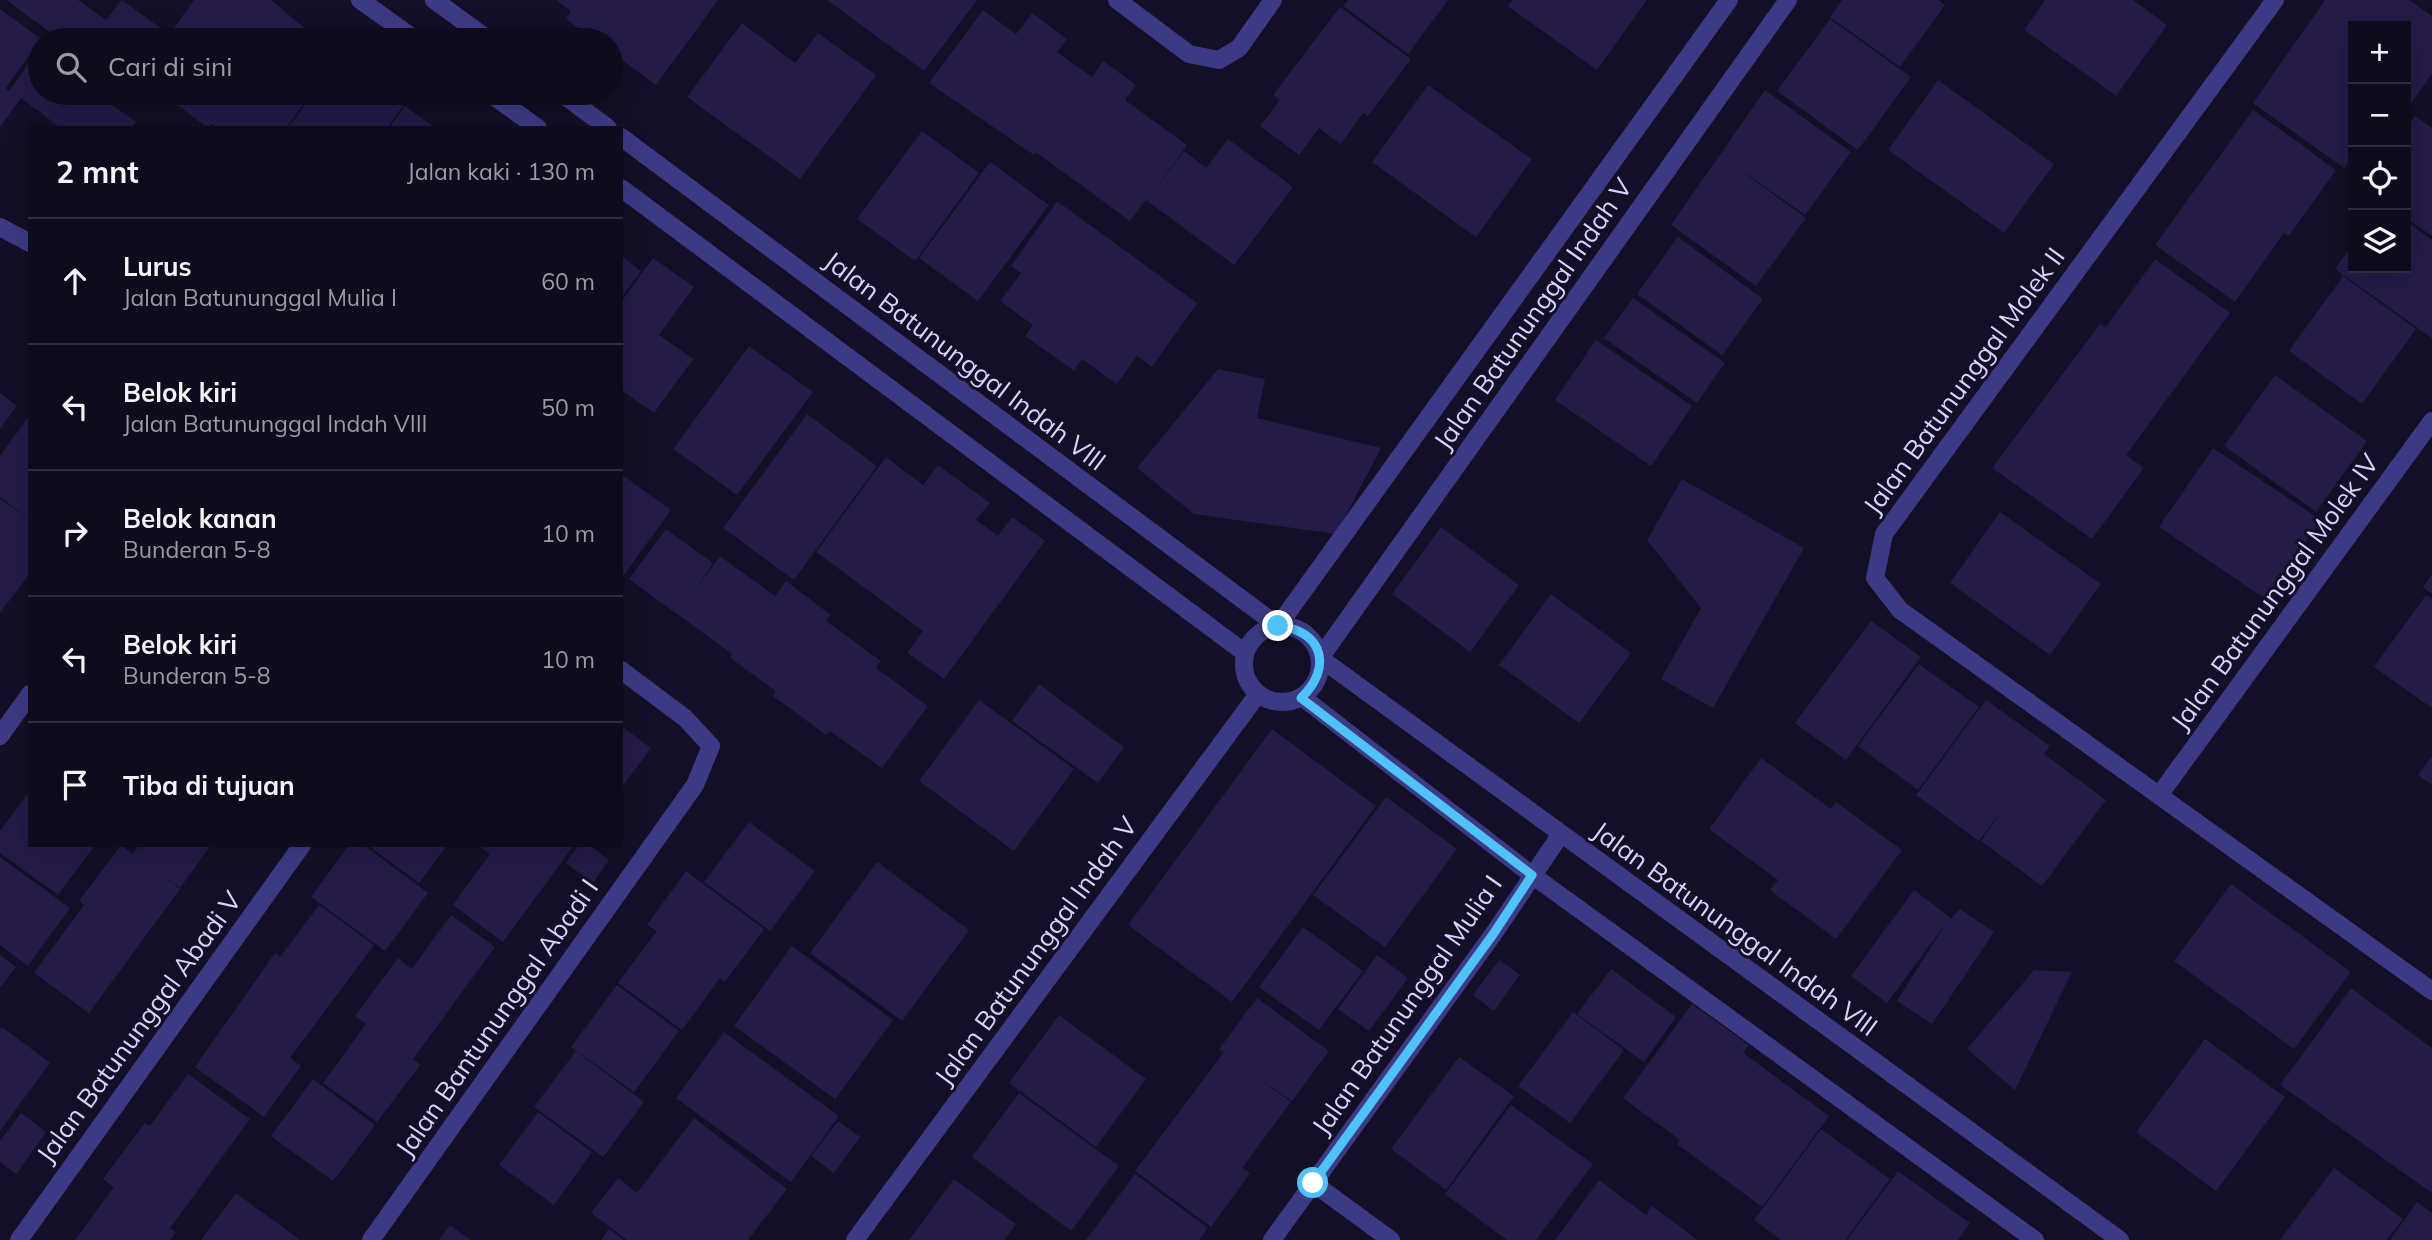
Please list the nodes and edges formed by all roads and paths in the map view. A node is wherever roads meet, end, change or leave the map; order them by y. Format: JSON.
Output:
{"nodes":[{"id":1,"x":360,"y":0,"type":"edge"},
{"id":2,"x":434,"y":0,"type":"edge"},
{"id":3,"x":1117,"y":0,"type":"edge"},
{"id":4,"x":1273,"y":0,"type":"edge"},
{"id":5,"x":1729,"y":0,"type":"edge"},
{"id":6,"x":1788,"y":0,"type":"edge"},
{"id":7,"x":2275,"y":0,"type":"edge"},
{"id":8,"x":399,"y":28,"type":"edge"},
{"id":9,"x":472,"y":28,"type":"edge"},
{"id":10,"x":506,"y":105,"type":"edge"},
{"id":11,"x":577,"y":105,"type":"edge"},
{"id":12,"x":535,"y":126,"type":"edge"},
{"id":13,"x":605,"y":126,"type":"edge"},
{"id":14,"x":623,"y":142,"type":"edge"},
{"id":15,"x":623,"y":189,"type":"edge"},
{"id":16,"x":0,"y":227,"type":"edge"},
{"id":17,"x":28,"y":242,"type":"edge"},
{"id":18,"x":2432,"y":421,"type":"edge"},
{"id":19,"x":1278,"y":626,"type":"junction"},
{"id":20,"x":1245,"y":653,"type":"junction"},
{"id":21,"x":1320,"y":659,"type":"junction"},
{"id":22,"x":623,"y":672,"type":"edge"},
{"id":23,"x":1258,"y":694,"type":"junction"},
{"id":24,"x":28,"y":697,"type":"edge"},
{"id":25,"x":1301,"y":698,"type":"junction"},
{"id":26,"x":0,"y":736,"type":"edge"},
{"id":27,"x":2160,"y":794,"type":"junction"},
{"id":28,"x":1561,"y":834,"type":"junction"},
{"id":29,"x":301,"y":847,"type":"edge"},
{"id":30,"x":1532,"y":875,"type":"junction"},
{"id":31,"x":2432,"y":991,"type":"edge"},
{"id":32,"x":1313,"y":1183,"type":"junction"},
{"id":33,"x":19,"y":1240,"type":"edge"},
{"id":34,"x":371,"y":1240,"type":"edge"},
{"id":35,"x":855,"y":1240,"type":"edge"},
{"id":36,"x":1272,"y":1240,"type":"edge"},
{"id":37,"x":1391,"y":1240,"type":"edge"},
{"id":38,"x":2035,"y":1240,"type":"edge"},
{"id":39,"x":2120,"y":1240,"type":"edge"}],
"edges":[{"from":1,"to":8,"type":"street"},
{"from":2,"to":9,"type":"street"},
{"from":3,"to":4,"type":"street"},
{"from":5,"to":19,"type":"street","name":"Jalan Batununggal Indah V"},
{"from":6,"to":21,"type":"street","name":"Jalan Batununggal Indah V"},
{"from":7,"to":27,"type":"street","name":"Jalan Batununggal Molek II"},
{"from":10,"to":12,"type":"street"},
{"from":11,"to":13,"type":"street"},
{"from":14,"to":19,"type":"street","name":"Jalan Batununggal Indah VIII"},
{"from":15,"to":20,"type":"street"},
{"from":16,"to":17,"type":"street"},
{"from":18,"to":27,"type":"street","name":"Jalan Batununggal Molek IV"},
{"from":19,"to":20,"type":"street"},
{"from":19,"to":21,"type":"street"},
{"from":20,"to":23,"type":"street"},
{"from":21,"to":25,"type":"street"},
{"from":21,"to":28,"type":"street","name":"Jalan Batununggal Indah VIII"},
{"from":22,"to":34,"type":"street","name":"Jalan Bantununggal Abadi I"},
{"from":23,"to":25,"type":"street"},
{"from":23,"to":35,"type":"street","name":"Jalan Batununggal Indah V"},
{"from":24,"to":26,"type":"street"},
{"from":25,"to":30,"type":"street"},
{"from":27,"to":31,"type":"street","name":"Jalan Batununggal Molek II"},
{"from":28,"to":30,"type":"street","name":"Jalan Batununggal Mulia I"},
{"from":28,"to":39,"type":"street","name":"Jalan Batununggal Indah VIII"},
{"from":29,"to":33,"type":"street","name":"Jalan Batununggal Abadi V"},
{"from":30,"to":32,"type":"street","name":"Jalan Batununggal Mulia I"},
{"from":30,"to":38,"type":"street"},
{"from":32,"to":36,"type":"street","name":"Jalan Batununggal Mulia I"},
{"from":32,"to":37,"type":"street"}]}
